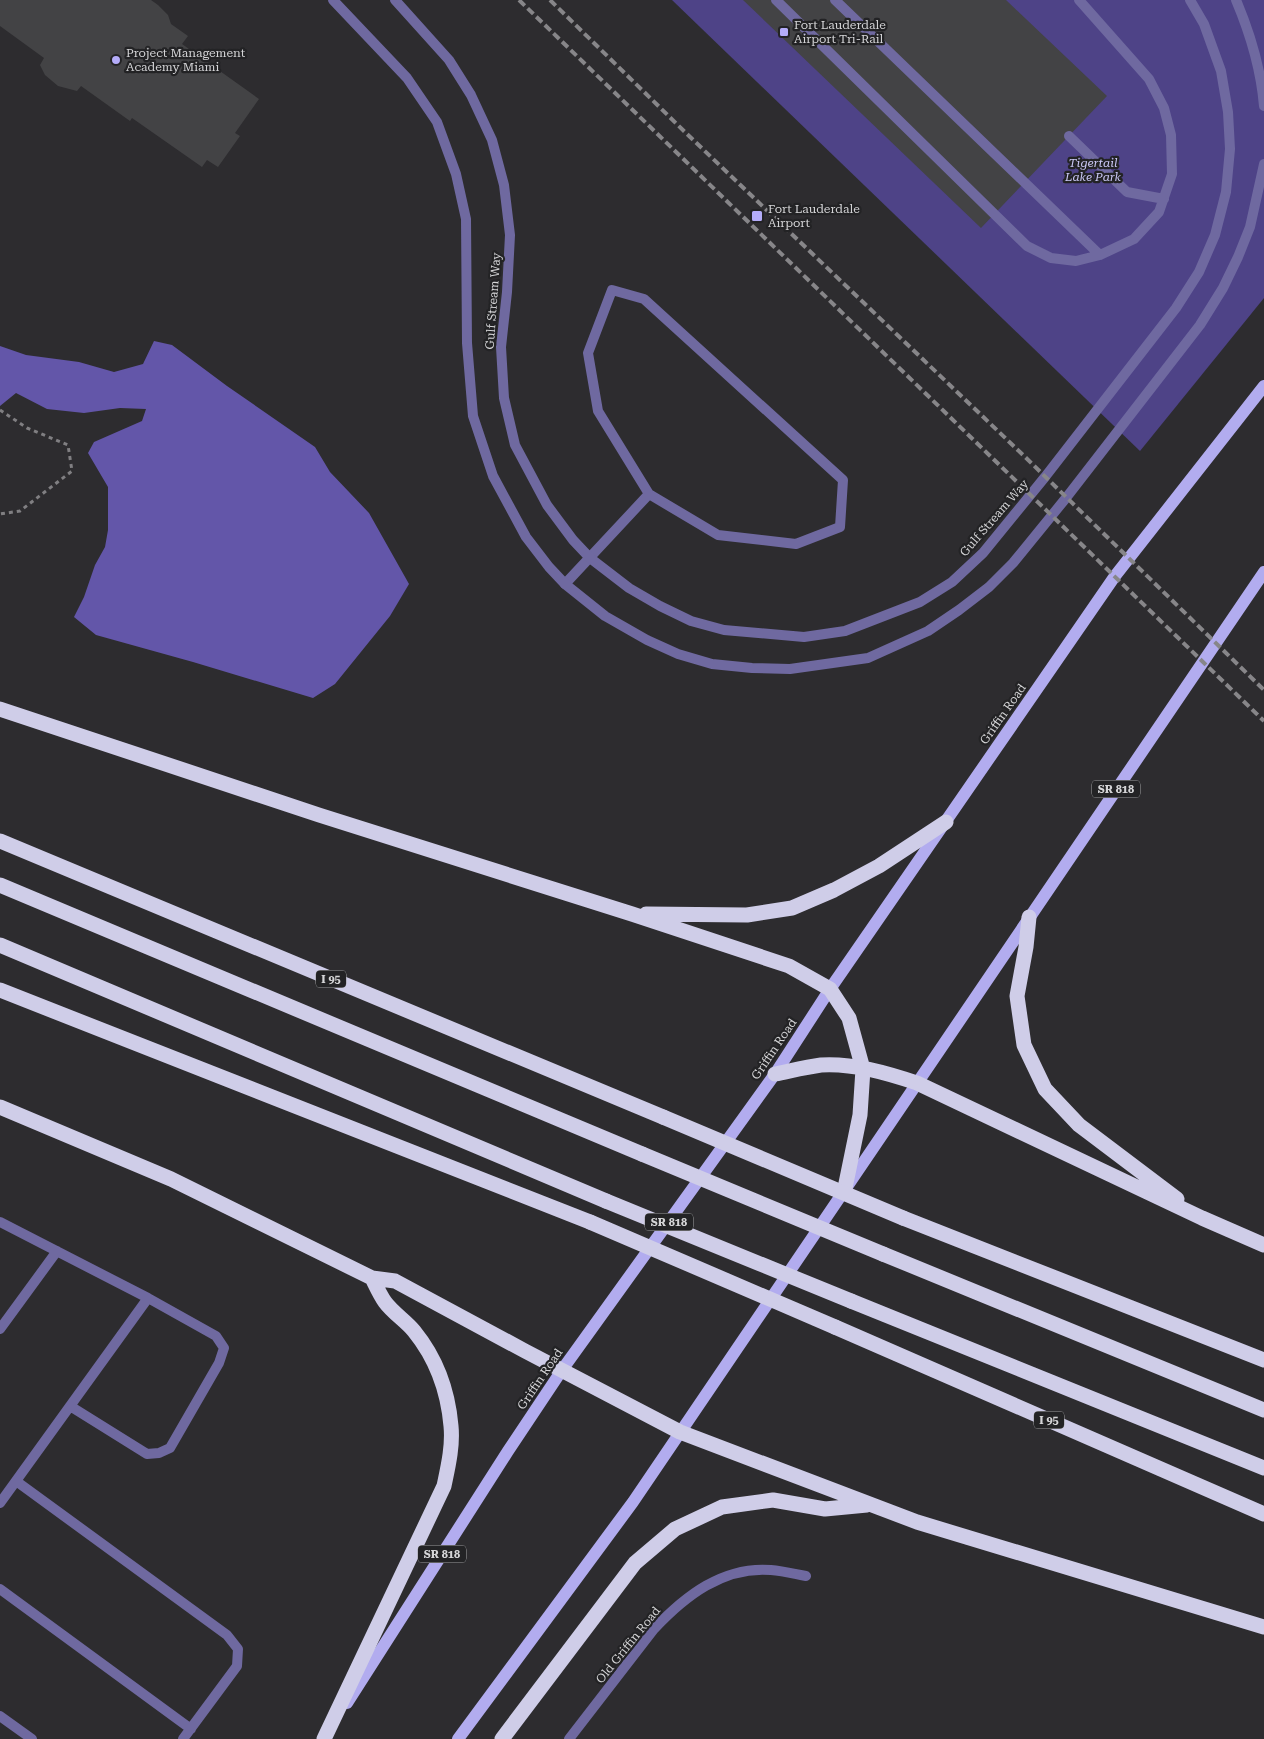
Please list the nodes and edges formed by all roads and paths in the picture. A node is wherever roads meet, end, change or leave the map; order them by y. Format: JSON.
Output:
{"nodes":[{"id":1,"x":333,"y":0,"type":"edge"},
{"id":2,"x":395,"y":0,"type":"edge"},
{"id":3,"x":776,"y":0,"type":"edge"},
{"id":4,"x":835,"y":0,"type":"edge"},
{"id":5,"x":1079,"y":0,"type":"edge"},
{"id":6,"x":1190,"y":0,"type":"edge"},
{"id":7,"x":1236,"y":0,"type":"edge"},
{"id":8,"x":1264,"y":106,"type":"edge"},
{"id":9,"x":1069,"y":136,"type":"dead end"},
{"id":10,"x":1264,"y":164,"type":"edge"},
{"id":11,"x":1164,"y":199,"type":"junction"},
{"id":12,"x":1100,"y":255,"type":"junction"},
{"id":13,"x":1264,"y":386,"type":"edge"},
{"id":14,"x":0,"y":410,"type":"edge"},
{"id":15,"x":650,"y":494,"type":"junction"},
{"id":16,"x":0,"y":514,"type":"edge"},
{"id":17,"x":590,"y":558,"type":"junction"},
{"id":18,"x":1264,"y":572,"type":"edge"},
{"id":19,"x":565,"y":584,"type":"junction"},
{"id":20,"x":0,"y":709,"type":"edge"},
{"id":21,"x":946,"y":822,"type":"junction"},
{"id":22,"x":0,"y":841,"type":"edge"},
{"id":23,"x":0,"y":885,"type":"edge"},
{"id":24,"x":632,"y":914,"type":"junction"},
{"id":25,"x":1029,"y":917,"type":"junction"},
{"id":26,"x":0,"y":945,"type":"edge"},
{"id":27,"x":830,"y":989,"type":"junction"},
{"id":28,"x":0,"y":990,"type":"edge"},
{"id":29,"x":863,"y":1069,"type":"junction"},
{"id":30,"x":775,"y":1074,"type":"junction"},
{"id":31,"x":917,"y":1083,"type":"junction"},
{"id":32,"x":0,"y":1107,"type":"edge"},
{"id":33,"x":845,"y":1188,"type":"junction"},
{"id":34,"x":1202,"y":1218,"type":"junction"},
{"id":35,"x":0,"y":1222,"type":"edge"},
{"id":36,"x":1264,"y":1245,"type":"edge"},
{"id":37,"x":57,"y":1251,"type":"junction"},
{"id":38,"x":372,"y":1278,"type":"junction"},
{"id":39,"x":148,"y":1298,"type":"junction"},
{"id":40,"x":0,"y":1329,"type":"edge"},
{"id":41,"x":1264,"y":1360,"type":"edge"},
{"id":42,"x":562,"y":1370,"type":"junction"},
{"id":43,"x":70,"y":1406,"type":"junction"},
{"id":44,"x":1264,"y":1410,"type":"edge"},
{"id":45,"x":680,"y":1432,"type":"junction"},
{"id":46,"x":1264,"y":1468,"type":"edge"},
{"id":47,"x":16,"y":1482,"type":"junction"},
{"id":48,"x":0,"y":1504,"type":"edge"},
{"id":49,"x":870,"y":1504,"type":"junction"},
{"id":50,"x":1264,"y":1514,"type":"edge"},
{"id":51,"x":806,"y":1576,"type":"dead end"},
{"id":52,"x":0,"y":1589,"type":"edge"},
{"id":53,"x":1264,"y":1627,"type":"edge"},
{"id":54,"x":0,"y":1716,"type":"edge"},
{"id":55,"x":191,"y":1729,"type":"junction"},
{"id":56,"x":32,"y":1739,"type":"edge"},
{"id":57,"x":183,"y":1739,"type":"edge"},
{"id":58,"x":324,"y":1739,"type":"edge"},
{"id":59,"x":458,"y":1739,"type":"edge"},
{"id":60,"x":502,"y":1739,"type":"edge"},
{"id":61,"x":569,"y":1739,"type":"edge"}],
"edges":[{"from":1,"to":19,"type":"street","name":"Gulf Stream Way"},
{"from":2,"to":17,"type":"street","name":"Gulf Stream Way"},
{"from":3,"to":12,"type":"street"},
{"from":4,"to":12,"type":"street"},
{"from":5,"to":11,"type":"street"},
{"from":6,"to":17,"type":"street","name":"Gulf Stream Way"},
{"from":7,"to":8,"type":"street"},
{"from":9,"to":11,"type":"street"},
{"from":10,"to":19,"type":"street","name":"Gulf Stream Way"},
{"from":11,"to":12,"type":"street"},
{"from":13,"to":21,"type":"main road","name":"Griffin Road","number":"SR 818"},
{"from":14,"to":16,"type":"path"},
{"from":15,"to":15,"type":"street"},
{"from":15,"to":17,"type":"street"},
{"from":17,"to":19,"type":"street"},
{"from":18,"to":25,"type":"main road","number":"SR 818"},
{"from":20,"to":24,"type":"highway"},
{"from":21,"to":24,"type":"highway"},
{"from":21,"to":27,"type":"main road","name":"Griffin Road","number":"SR 818"},
{"from":22,"to":41,"type":"highway","number":"I 95","bridge":true},
{"from":23,"to":44,"type":"highway","bridge":true},
{"from":24,"to":27,"type":"highway"},
{"from":25,"to":31,"type":"main road","number":"SR 818"},
{"from":25,"to":34,"type":"highway"},
{"from":26,"to":46,"type":"highway","bridge":true},
{"from":27,"to":29,"type":"highway"},
{"from":27,"to":30,"type":"main road","name":"Griffin Road","number":"SR 818"},
{"from":28,"to":50,"type":"highway","number":"I 95","bridge":true},
{"from":29,"to":30,"type":"highway"},
{"from":29,"to":31,"type":"highway"},
{"from":29,"to":33,"type":"highway"},
{"from":30,"to":42,"type":"main road","name":"Griffin Road","number":"SR 818"},
{"from":31,"to":33,"type":"main road","number":"SR 818"},
{"from":31,"to":34,"type":"highway"},
{"from":32,"to":38,"type":"highway"},
{"from":33,"to":45,"type":"main road","number":"SR 818"},
{"from":34,"to":36,"type":"highway"},
{"from":35,"to":37,"type":"street"},
{"from":37,"to":39,"type":"street"},
{"from":37,"to":40,"type":"street"},
{"from":38,"to":42,"type":"highway"},
{"from":38,"to":58,"type":"highway"},
{"from":39,"to":43,"type":"street"},
{"from":39,"to":43,"type":"street"},
{"from":42,"to":45,"type":"highway"},
{"from":42,"to":58,"type":"main road","name":"Griffin Road","number":"SR 818"},
{"from":43,"to":47,"type":"street"},
{"from":45,"to":49,"type":"highway"},
{"from":45,"to":59,"type":"main road","number":"SR 818"},
{"from":47,"to":48,"type":"street"},
{"from":47,"to":55,"type":"street"},
{"from":49,"to":53,"type":"highway"},
{"from":49,"to":60,"type":"highway"},
{"from":51,"to":61,"type":"street","name":"Old Griffin Road"},
{"from":52,"to":55,"type":"street"},
{"from":54,"to":56,"type":"street"},
{"from":55,"to":57,"type":"street"}]}
